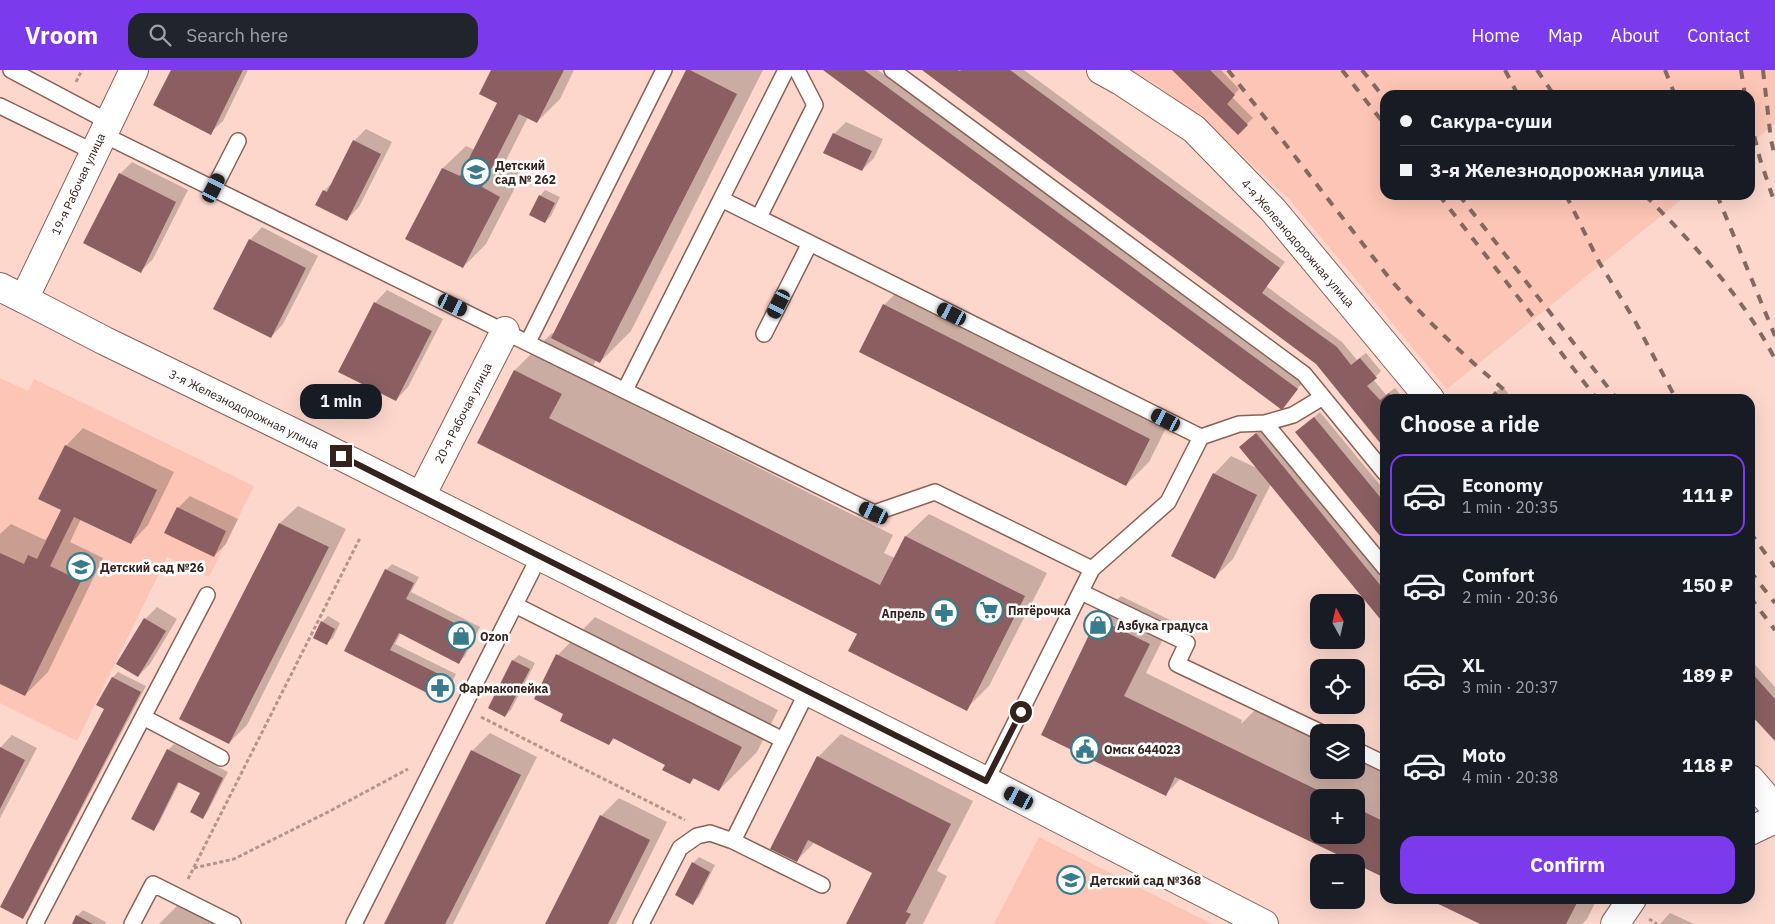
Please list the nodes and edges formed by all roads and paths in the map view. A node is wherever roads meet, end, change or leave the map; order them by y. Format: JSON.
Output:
{"nodes":[{"id":1,"x":11,"y":70,"type":"edge"},
{"id":2,"x":134,"y":70,"type":"edge"},
{"id":3,"x":664,"y":70,"type":"edge"},
{"id":4,"x":786,"y":70,"type":"edge"},
{"id":5,"x":797,"y":70,"type":"edge"},
{"id":6,"x":892,"y":70,"type":"edge"},
{"id":7,"x":1101,"y":70,"type":"edge"},
{"id":8,"x":0,"y":106,"type":"edge"},
{"id":9,"x":101,"y":136,"type":"junction"},
{"id":10,"x":238,"y":141,"type":"dead end"},
{"id":11,"x":214,"y":188,"type":"junction"},
{"id":12,"x":721,"y":199,"type":"junction"},
{"id":13,"x":759,"y":217,"type":"junction"},
{"id":14,"x":810,"y":243,"type":"junction"},
{"id":15,"x":0,"y":287,"type":"edge"},
{"id":16,"x":24,"y":299,"type":"junction"},
{"id":17,"x":764,"y":334,"type":"dead end"},
{"id":18,"x":516,"y":336,"type":"junction"},
{"id":19,"x":625,"y":390,"type":"junction"},
{"id":20,"x":1426,"y":394,"type":"edge"},
{"id":21,"x":1323,"y":397,"type":"junction"},
{"id":22,"x":1265,"y":423,"type":"junction"},
{"id":23,"x":1201,"y":437,"type":"junction"},
{"id":24,"x":1380,"y":467,"type":"edge"},
{"id":25,"x":421,"y":496,"type":"junction"},
{"id":26,"x":360,"y":538,"type":"dead end"},
{"id":27,"x":539,"y":557,"type":"junction"},
{"id":28,"x":1380,"y":562,"type":"edge"},
{"id":29,"x":1092,"y":569,"type":"junction"},
{"id":30,"x":1081,"y":592,"type":"junction"},
{"id":31,"x":207,"y":595,"type":"dead end"},
{"id":32,"x":515,"y":605,"type":"junction"},
{"id":33,"x":807,"y":692,"type":"junction"},
{"id":34,"x":463,"y":708,"type":"junction"},
{"id":35,"x":143,"y":718,"type":"junction"},
{"id":36,"x":1310,"y":727,"type":"edge"},
{"id":37,"x":783,"y":740,"type":"junction"},
{"id":38,"x":441,"y":752,"type":"junction"},
{"id":39,"x":1365,"y":754,"type":"edge"},
{"id":40,"x":221,"y":758,"type":"dead end"},
{"id":41,"x":1380,"y":762,"type":"edge"},
{"id":42,"x":986,"y":781,"type":"junction"},
{"id":43,"x":1755,"y":784,"type":"edge"},
{"id":44,"x":1775,"y":808,"type":"edge"},
{"id":45,"x":1775,"y":819,"type":"edge"},
{"id":46,"x":1755,"y":828,"type":"edge"},
{"id":47,"x":710,"y":833,"type":"junction"},
{"id":48,"x":733,"y":841,"type":"junction"},
{"id":49,"x":194,"y":868,"type":"junction"},
{"id":50,"x":822,"y":885,"type":"dead end"},
{"id":51,"x":179,"y":897,"type":"junction"},
{"id":52,"x":1629,"y":904,"type":"edge"},
{"id":53,"x":36,"y":924,"type":"edge"},
{"id":54,"x":132,"y":924,"type":"edge"},
{"id":55,"x":233,"y":924,"type":"edge"},
{"id":56,"x":354,"y":924,"type":"edge"},
{"id":57,"x":641,"y":924,"type":"edge"},
{"id":58,"x":1264,"y":924,"type":"edge"},
{"id":59,"x":1615,"y":924,"type":"edge"}],
"edges":[{"from":1,"to":9,"type":"lane"},
{"from":2,"to":9,"type":"street","name":"19-я Рабочая улица"},
{"from":3,"to":18,"type":"lane"},
{"from":4,"to":12,"type":"lane"},
{"from":5,"to":13,"type":"lane"},
{"from":6,"to":21,"type":"lane"},
{"from":7,"to":20,"type":"street","name":"4-я Железнодорожная улица"},
{"from":8,"to":9,"type":"lane"},
{"from":9,"to":11,"type":"lane"},
{"from":9,"to":16,"type":"street","name":"19-я Рабочая улица"},
{"from":10,"to":11,"type":"lane"},
{"from":11,"to":18,"type":"lane"},
{"from":12,"to":13,"type":"lane"},
{"from":12,"to":19,"type":"lane"},
{"from":13,"to":14,"type":"lane"},
{"from":14,"to":17,"type":"lane"},
{"from":14,"to":23,"type":"lane"},
{"from":15,"to":16,"type":"street","name":"3-я Железнодорожная улица"},
{"from":16,"to":25,"type":"street","name":"3-я Железнодорожная улица"},
{"from":18,"to":19,"type":"lane"},
{"from":18,"to":25,"type":"street","name":"20-я Рабочая улица"},
{"from":19,"to":29,"type":"lane"},
{"from":21,"to":22,"type":"lane"},
{"from":21,"to":24,"type":"lane"},
{"from":22,"to":23,"type":"lane"},
{"from":22,"to":28,"type":"lane"},
{"from":23,"to":29,"type":"lane"},
{"from":25,"to":27,"type":"street","name":"3-я Железнодорожная улица"},
{"from":26,"to":49,"type":"path"},
{"from":27,"to":32,"type":"lane"},
{"from":27,"to":33,"type":"street","name":"3-я Железнодорожная улица"},
{"from":29,"to":30,"type":"lane"},
{"from":30,"to":36,"type":"lane"},
{"from":30,"to":42,"type":"lane"},
{"from":31,"to":35,"type":"lane"},
{"from":32,"to":34,"type":"lane"},
{"from":32,"to":37,"type":"lane"},
{"from":33,"to":37,"type":"lane"},
{"from":33,"to":42,"type":"street","name":"3-я Железнодорожная улица"},
{"from":34,"to":38,"type":"lane"},
{"from":34,"to":47,"type":"path"},
{"from":35,"to":40,"type":"lane"},
{"from":35,"to":53,"type":"lane"},
{"from":37,"to":48,"type":"lane"},
{"from":38,"to":49,"type":"path"},
{"from":38,"to":56,"type":"lane"},
{"from":39,"to":41,"type":"lane"},
{"from":42,"to":58,"type":"street","name":"3-я Железнодорожная улица"},
{"from":43,"to":44,"type":"street"},
{"from":45,"to":46,"type":"street"},
{"from":47,"to":48,"type":"lane"},
{"from":47,"to":57,"type":"lane"},
{"from":48,"to":50,"type":"lane"},
{"from":49,"to":51,"type":"path"},
{"from":51,"to":54,"type":"lane"},
{"from":51,"to":55,"type":"lane"},
{"from":52,"to":59,"type":"street"}]}
